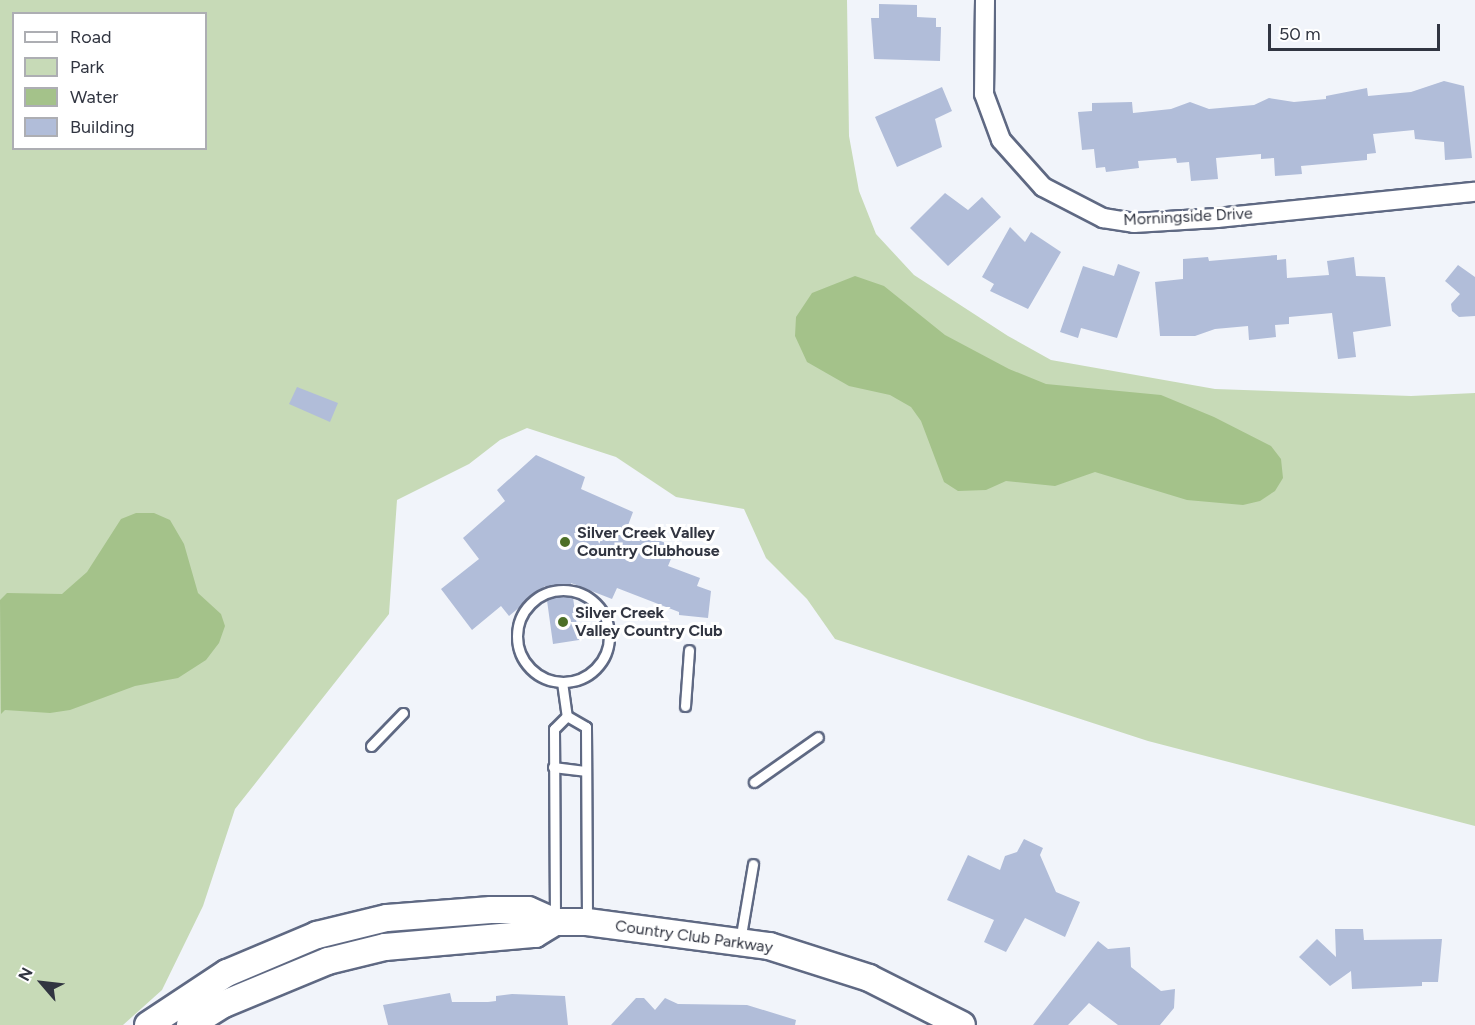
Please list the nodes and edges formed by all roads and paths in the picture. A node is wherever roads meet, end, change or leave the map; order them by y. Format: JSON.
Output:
{"nodes":[{"id":1,"x":985,"y":0,"type":"edge"},
{"id":2,"x":1475,"y":192,"type":"edge"},
{"id":3,"x":689,"y":650,"type":"dead end"},
{"id":4,"x":562,"y":682,"type":"junction"},
{"id":5,"x":685,"y":706,"type":"dead end"},
{"id":6,"x":404,"y":713,"type":"dead end"},
{"id":7,"x":567,"y":716,"type":"junction"},
{"id":8,"x":818,"y":737,"type":"dead end"},
{"id":9,"x":371,"y":746,"type":"dead end"},
{"id":10,"x":553,"y":768,"type":"junction"},
{"id":11,"x":585,"y":771,"type":"junction"},
{"id":12,"x":754,"y":782,"type":"dead end"},
{"id":13,"x":753,"y":864,"type":"dead end"},
{"id":14,"x":555,"y":922,"type":"junction"},
{"id":15,"x":586,"y":922,"type":"junction"},
{"id":16,"x":317,"y":935,"type":"junction"},
{"id":17,"x":740,"y":942,"type":"junction"},
{"id":18,"x":328,"y":962,"type":"junction"},
{"id":19,"x":148,"y":1025,"type":"edge"},
{"id":20,"x":190,"y":1025,"type":"edge"},
{"id":21,"x":962,"y":1025,"type":"edge"}],
"edges":[{"from":1,"to":2,"type":"street","name":"Morningside Drive"},
{"from":3,"to":5,"type":"lane"},
{"from":4,"to":4,"type":"lane"},
{"from":4,"to":7,"type":"lane"},
{"from":6,"to":9,"type":"lane"},
{"from":7,"to":10,"type":"lane"},
{"from":7,"to":11,"type":"lane"},
{"from":8,"to":12,"type":"lane"},
{"from":10,"to":11,"type":"lane"},
{"from":10,"to":14,"type":"lane"},
{"from":11,"to":15,"type":"lane"},
{"from":13,"to":17,"type":"lane"},
{"from":14,"to":15,"type":"street","name":"Country Club Parkway"},
{"from":14,"to":16,"type":"street","name":"Country Club Parkway"},
{"from":14,"to":18,"type":"street","name":"Country Club Parkway"},
{"from":15,"to":17,"type":"street","name":"Country Club Parkway"},
{"from":16,"to":18,"type":"street"},
{"from":16,"to":19,"type":"street","name":"Country Club Parkway"},
{"from":17,"to":21,"type":"street","name":"Country Club Parkway"},
{"from":18,"to":20,"type":"street","name":"Country Club Parkway"}]}
